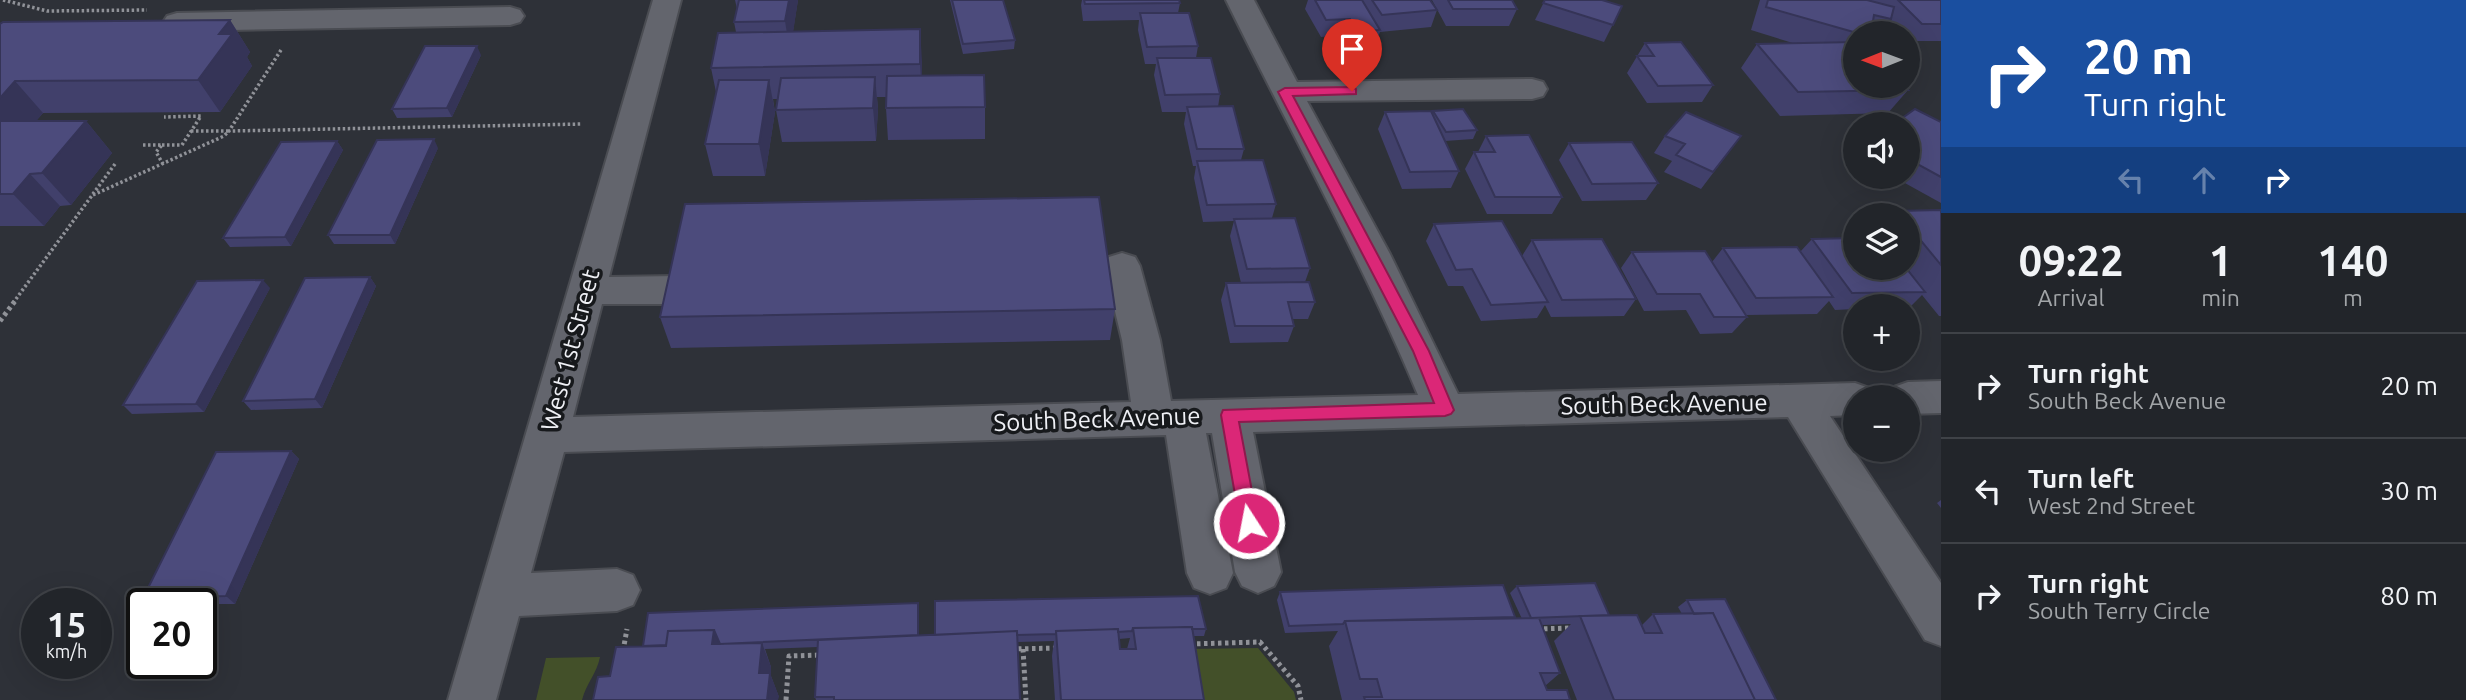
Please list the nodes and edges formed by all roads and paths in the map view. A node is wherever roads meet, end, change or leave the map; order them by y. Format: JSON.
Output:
{"nodes":[{"id":1,"x":667,"y":0,"type":"edge"},
{"id":2,"x":1240,"y":0,"type":"edge"},
{"id":3,"x":510,"y":16,"type":"dead end"},
{"id":4,"x":301,"y":19,"type":"junction"},
{"id":5,"x":148,"y":22,"type":"edge"},
{"id":6,"x":1532,"y":89,"type":"dead end"},
{"id":7,"x":1285,"y":92,"type":"junction"},
{"id":8,"x":164,"y":117,"type":"dead end"},
{"id":9,"x":582,"y":124,"type":"dead end"},
{"id":10,"x":191,"y":131,"type":"junction"},
{"id":11,"x":229,"y":131,"type":"junction"},
{"id":12,"x":144,"y":145,"type":"dead end"},
{"id":13,"x":162,"y":145,"type":"junction"},
{"id":14,"x":115,"y":164,"type":"dead end"},
{"id":15,"x":163,"y":164,"type":"junction"},
{"id":16,"x":92,"y":195,"type":"junction"},
{"id":17,"x":1122,"y":266,"type":"dead end"},
{"id":18,"x":677,"y":289,"type":"edge"},
{"id":19,"x":585,"y":291,"type":"junction"},
{"id":20,"x":0,"y":321,"type":"edge"},
{"id":21,"x":1941,"y":397,"type":"edge"},
{"id":22,"x":1920,"y":398,"type":"edge"},
{"id":23,"x":1843,"y":399,"type":"edge"},
{"id":24,"x":1799,"y":401,"type":"junction"},
{"id":25,"x":1445,"y":410,"type":"junction"},
{"id":26,"x":1229,"y":415,"type":"junction"},
{"id":27,"x":1168,"y":417,"type":"junction"},
{"id":28,"x":548,"y":435,"type":"junction"},
{"id":29,"x":1258,"y":572,"type":"dead end"},
{"id":30,"x":1210,"y":573,"type":"dead end"},
{"id":31,"x":500,"y":596,"type":"junction"},
{"id":32,"x":623,"y":606,"type":"joint"},
{"id":33,"x":1941,"y":624,"type":"edge"},
{"id":34,"x":1586,"y":628,"type":"edge"},
{"id":35,"x":1531,"y":629,"type":"edge"},
{"id":36,"x":1176,"y":645,"type":"edge"},
{"id":37,"x":1064,"y":648,"type":"edge"},
{"id":38,"x":1009,"y":649,"type":"edge"},
{"id":39,"x":1023,"y":649,"type":"junction"},
{"id":40,"x":830,"y":654,"type":"edge"},
{"id":41,"x":621,"y":662,"type":"edge"},
{"id":42,"x":472,"y":700,"type":"edge"},
{"id":43,"x":786,"y":700,"type":"edge"},
{"id":44,"x":1026,"y":700,"type":"edge"},
{"id":45,"x":1301,"y":700,"type":"edge"}],
"edges":[{"from":1,"to":19,"type":"street","name":"West 1st Street"},
{"from":2,"to":7,"type":"street"},
{"from":3,"to":4,"type":"street"},
{"from":4,"to":5,"type":"street"},
{"from":4,"to":11,"type":"path"},
{"from":6,"to":7,"type":"street"},
{"from":7,"to":25,"type":"street"},
{"from":8,"to":10,"type":"path"},
{"from":9,"to":11,"type":"path"},
{"from":10,"to":11,"type":"path"},
{"from":10,"to":13,"type":"path"},
{"from":11,"to":15,"type":"path"},
{"from":12,"to":13,"type":"path"},
{"from":13,"to":15,"type":"path"},
{"from":14,"to":16,"type":"path"},
{"from":15,"to":16,"type":"path"},
{"from":16,"to":20,"type":"path"},
{"from":17,"to":27,"type":"street"},
{"from":18,"to":19,"type":"street"},
{"from":19,"to":28,"type":"street","name":"West 1st Street"},
{"from":21,"to":22,"type":"street"},
{"from":23,"to":24,"type":"street","name":"South Beck Avenue"},
{"from":24,"to":25,"type":"street","name":"South Beck Avenue"},
{"from":24,"to":33,"type":"street"},
{"from":25,"to":26,"type":"street","name":"South Beck Avenue"},
{"from":26,"to":27,"type":"street","name":"South Beck Avenue"},
{"from":26,"to":29,"type":"street"},
{"from":27,"to":28,"type":"street","name":"South Beck Avenue"},
{"from":27,"to":30,"type":"street"},
{"from":28,"to":31,"type":"street","name":"West 1st Street"},
{"from":31,"to":32,"type":"street"},
{"from":31,"to":42,"type":"street","name":"West 1st Street"},
{"from":32,"to":41,"type":"path"},
{"from":34,"to":35,"type":"path"},
{"from":36,"to":45,"type":"path"},
{"from":37,"to":39,"type":"path"},
{"from":38,"to":39,"type":"path"},
{"from":39,"to":44,"type":"path"},
{"from":40,"to":43,"type":"path"}]}
